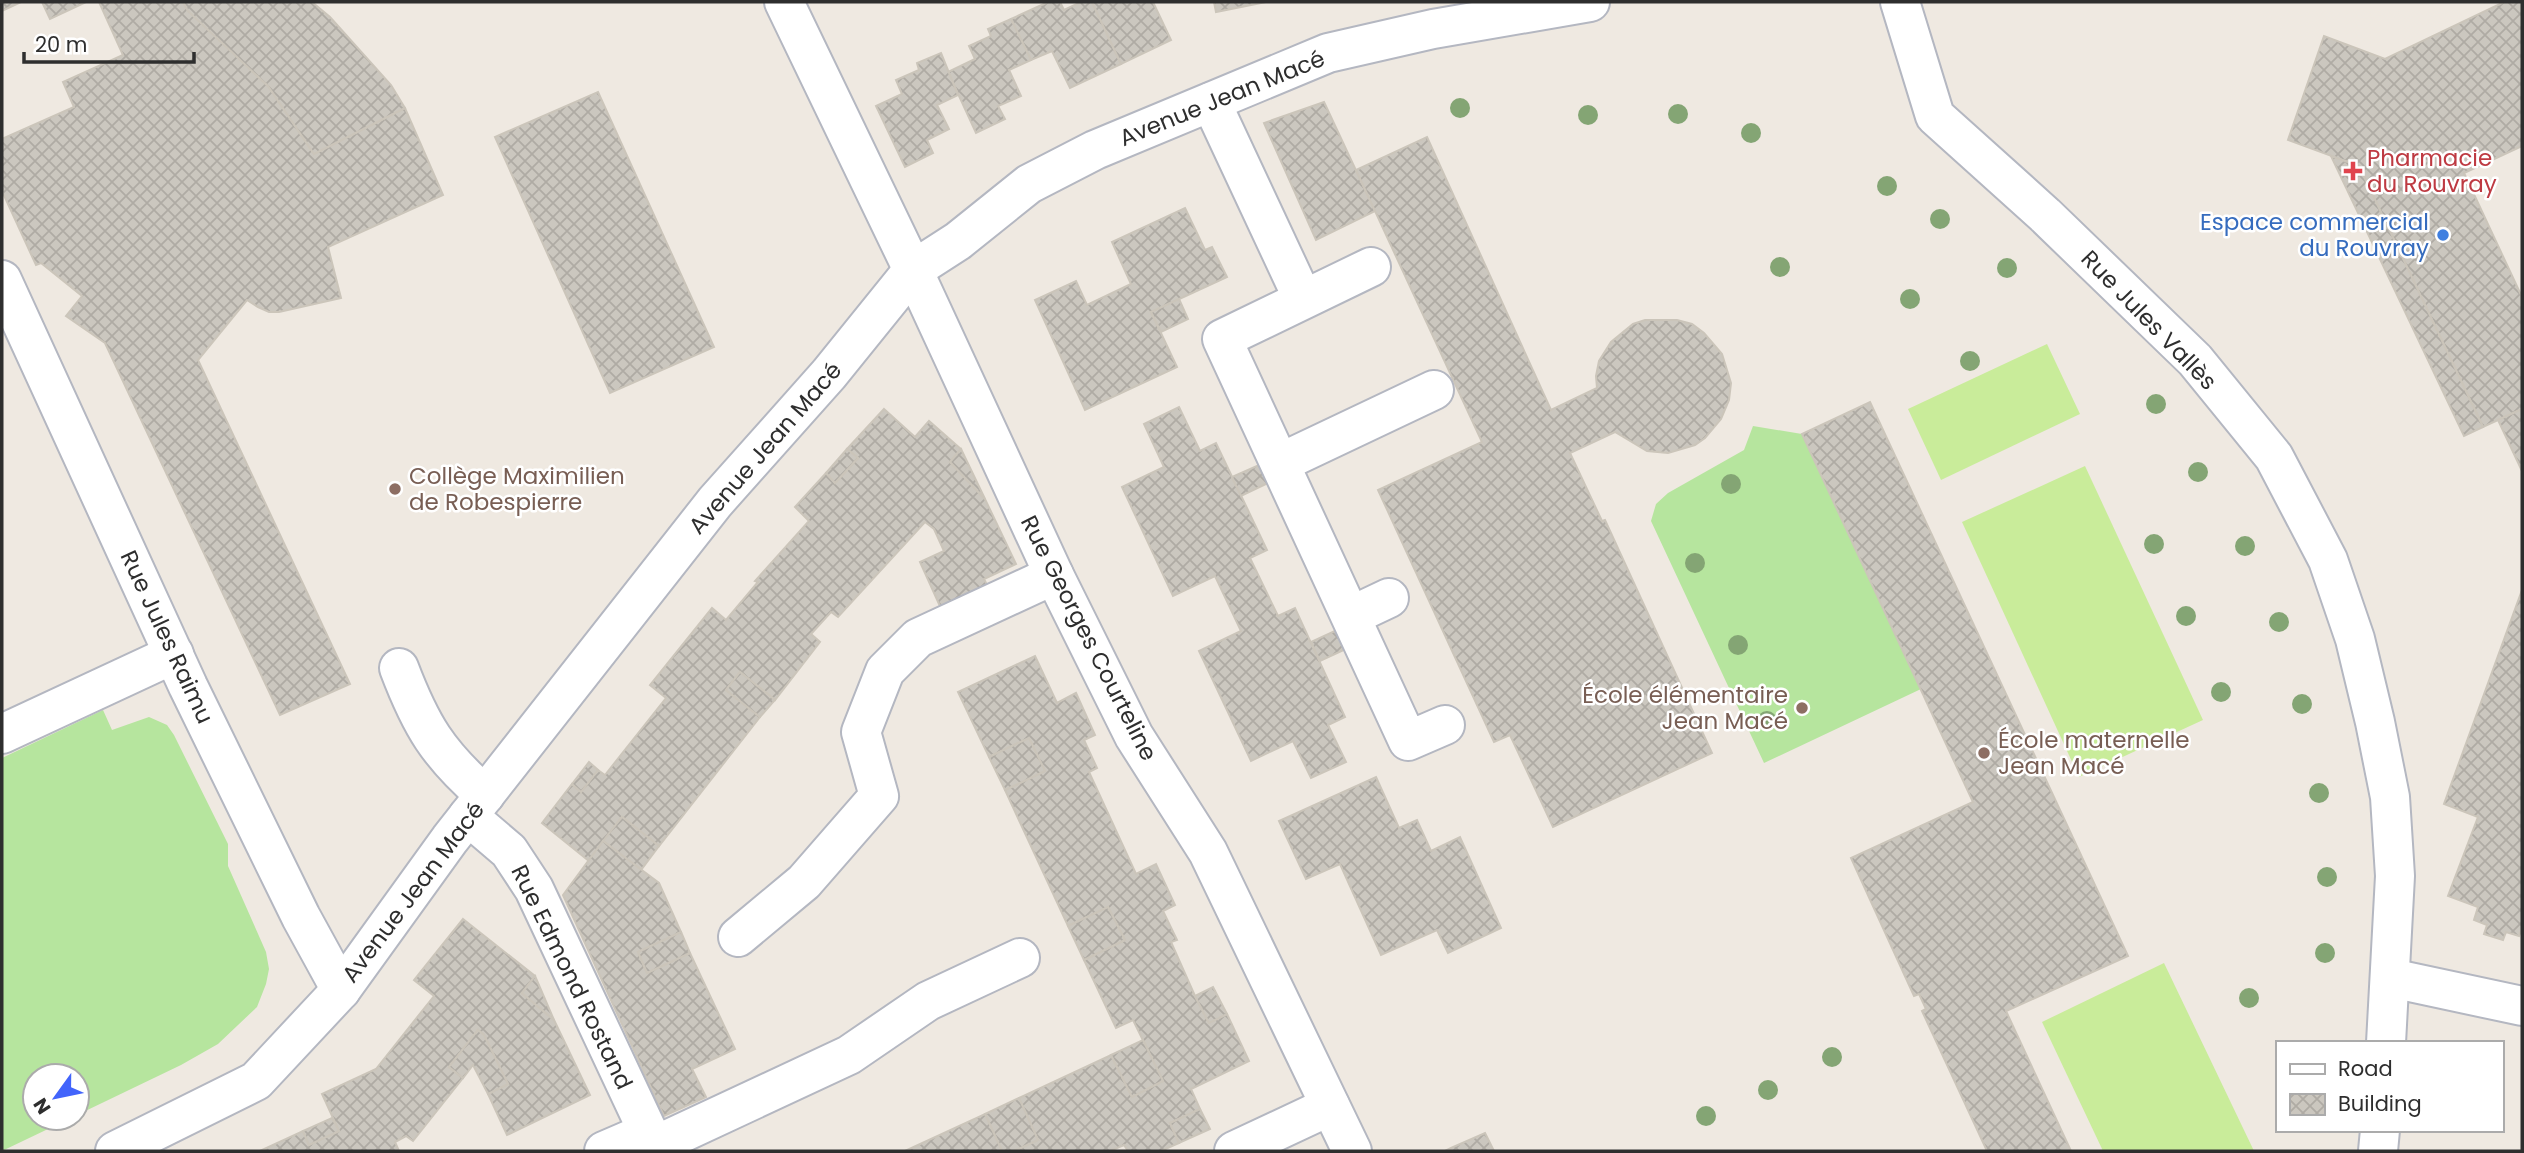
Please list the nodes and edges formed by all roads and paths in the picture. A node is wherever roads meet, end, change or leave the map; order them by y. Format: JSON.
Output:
{"nodes":[{"id":1,"x":784,"y":2,"type":"edge"},
{"id":2,"x":1590,"y":2,"type":"edge"},
{"id":3,"x":1900,"y":2,"type":"edge"},
{"id":4,"x":1211,"y":102,"type":"junction"},
{"id":5,"x":1371,"y":267,"type":"dead end"},
{"id":6,"x":913,"y":270,"type":"junction"},
{"id":7,"x":2,"y":280,"type":"edge"},
{"id":8,"x":1303,"y":299,"type":"junction"},
{"id":9,"x":1434,"y":390,"type":"dead end"},
{"id":10,"x":1280,"y":463,"type":"junction"},
{"id":11,"x":1054,"y":575,"type":"junction"},
{"id":12,"x":1389,"y":598,"type":"dead end"},
{"id":13,"x":1351,"y":616,"type":"junction"},
{"id":14,"x":174,"y":654,"type":"junction"},
{"id":15,"x":399,"y":668,"type":"dead end"},
{"id":16,"x":1446,"y":725,"type":"dead end"},
{"id":17,"x":2,"y":734,"type":"edge"},
{"id":18,"x":477,"y":806,"type":"junction"},
{"id":19,"x":738,"y":937,"type":"dead end"},
{"id":20,"x":1020,"y":958,"type":"dead end"},
{"id":21,"x":2391,"y":978,"type":"junction"},
{"id":22,"x":341,"y":990,"type":"junction"},
{"id":23,"x":2522,"y":1006,"type":"edge"},
{"id":24,"x":2386,"y":1041,"type":"edge"},
{"id":25,"x":1330,"y":1106,"type":"junction"},
{"id":26,"x":2380,"y":1132,"type":"edge"},
{"id":27,"x":653,"y":1143,"type":"edge"},
{"id":28,"x":115,"y":1151,"type":"edge"},
{"id":29,"x":604,"y":1151,"type":"edge"},
{"id":30,"x":1234,"y":1151,"type":"edge"},
{"id":31,"x":1352,"y":1151,"type":"edge"},
{"id":32,"x":2378,"y":1151,"type":"edge"}],
"edges":[{"from":1,"to":6,"type":"street","name":"Rue Georges Courteline"},
{"from":2,"to":4,"type":"street","name":"Avenue Jean Macé"},
{"from":3,"to":21,"type":"street","name":"Rue Jules Vallès"},
{"from":4,"to":6,"type":"street","name":"Avenue Jean Macé"},
{"from":4,"to":8,"type":"street"},
{"from":5,"to":8,"type":"street"},
{"from":6,"to":11,"type":"street","name":"Rue Georges Courteline"},
{"from":6,"to":18,"type":"street","name":"Avenue Jean Macé"},
{"from":7,"to":14,"type":"street","name":"Rue Jules Raimu"},
{"from":8,"to":10,"type":"street"},
{"from":9,"to":10,"type":"street"},
{"from":10,"to":13,"type":"street"},
{"from":11,"to":19,"type":"street"},
{"from":11,"to":25,"type":"street","name":"Rue Georges Courteline"},
{"from":12,"to":13,"type":"street"},
{"from":13,"to":16,"type":"street"},
{"from":14,"to":17,"type":"street"},
{"from":14,"to":22,"type":"street","name":"Rue Jules Raimu"},
{"from":15,"to":18,"type":"street","name":"Rue Edmond Rostand"},
{"from":18,"to":22,"type":"street","name":"Avenue Jean Macé"},
{"from":18,"to":27,"type":"street","name":"Rue Edmond Rostand"},
{"from":20,"to":27,"type":"street"},
{"from":21,"to":23,"type":"street"},
{"from":21,"to":24,"type":"street","name":"Rue Jules Vallès"},
{"from":22,"to":28,"type":"street","name":"Avenue Jean Macé"},
{"from":25,"to":30,"type":"street"},
{"from":25,"to":31,"type":"street","name":"Rue Georges Courteline"},
{"from":26,"to":32,"type":"street"},
{"from":27,"to":29,"type":"street"}]}
